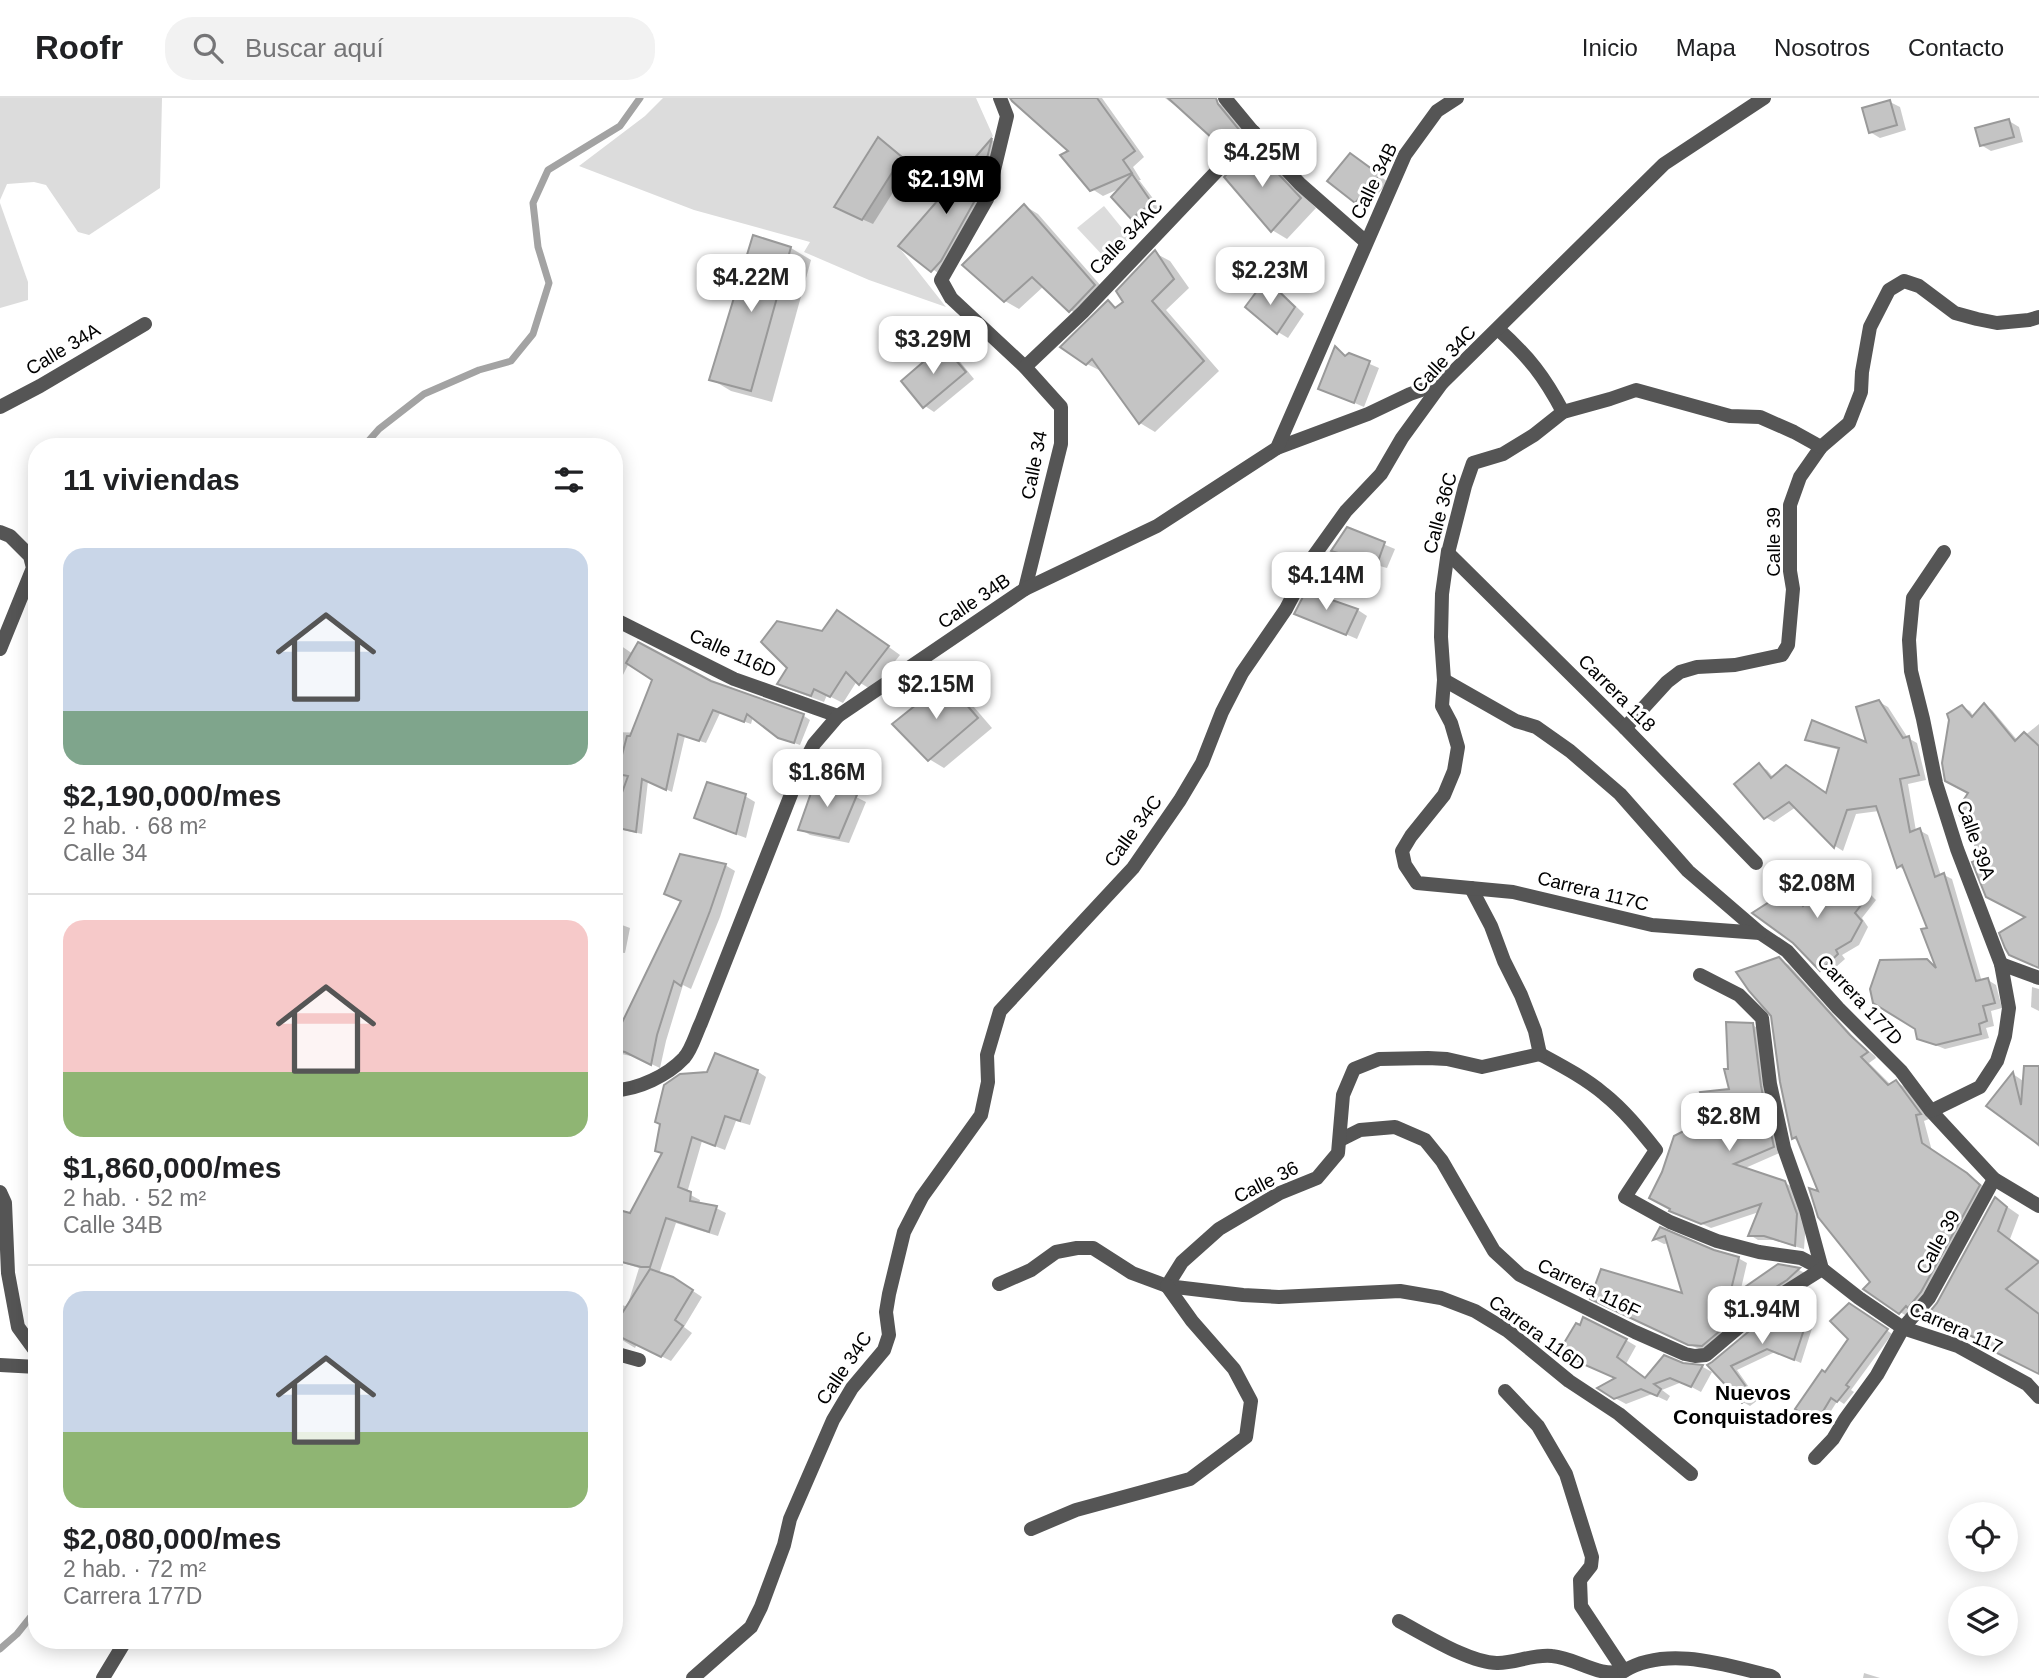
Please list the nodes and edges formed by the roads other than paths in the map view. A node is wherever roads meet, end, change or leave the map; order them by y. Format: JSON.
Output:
{"nodes":[{"id":1,"x":1000,"y":98,"type":"edge"},
{"id":2,"x":1225,"y":98,"type":"edge"},
{"id":3,"x":1457,"y":98,"type":"edge"},
{"id":4,"x":1765,"y":98,"type":"edge"},
{"id":5,"x":1254,"y":132,"type":"junction"},
{"id":6,"x":1366,"y":242,"type":"junction"},
{"id":7,"x":2039,"y":317,"type":"edge"},
{"id":8,"x":145,"y":324,"type":"dead end"},
{"id":9,"x":1499,"y":329,"type":"junction"},
{"id":10,"x":1025,"y":368,"type":"junction"},
{"id":11,"x":1442,"y":383,"type":"junction"},
{"id":12,"x":0,"y":407,"type":"edge"},
{"id":13,"x":1563,"y":412,"type":"junction"},
{"id":14,"x":1821,"y":447,"type":"junction"},
{"id":15,"x":1277,"y":449,"type":"junction"},
{"id":16,"x":0,"y":532,"type":"edge"},
{"id":17,"x":1944,"y":552,"type":"dead end"},
{"id":18,"x":1448,"y":553,"type":"junction"},
{"id":19,"x":28,"y":554,"type":"edge"},
{"id":20,"x":28,"y":580,"type":"edge"},
{"id":21,"x":1026,"y":589,"type":"junction"},
{"id":22,"x":623,"y":624,"type":"edge"},
{"id":23,"x":0,"y":649,"type":"edge"},
{"id":24,"x":1444,"y":680,"type":"junction"},
{"id":25,"x":838,"y":716,"type":"junction"},
{"id":26,"x":1625,"y":728,"type":"junction"},
{"id":27,"x":1756,"y":863,"type":"dead end"},
{"id":28,"x":1417,"y":883,"type":"joint"},
{"id":29,"x":1471,"y":888,"type":"junction"},
{"id":30,"x":1760,"y":933,"type":"junction"},
{"id":31,"x":2001,"y":964,"type":"junction"},
{"id":32,"x":1700,"y":975,"type":"dead end"},
{"id":33,"x":2039,"y":978,"type":"edge"},
{"id":34,"x":1540,"y":1054,"type":"junction"},
{"id":35,"x":623,"y":1090,"type":"edge"},
{"id":36,"x":1931,"y":1111,"type":"junction"},
{"id":37,"x":1340,"y":1140,"type":"junction"},
{"id":38,"x":1994,"y":1178,"type":"junction"},
{"id":39,"x":0,"y":1192,"type":"edge"},
{"id":40,"x":2039,"y":1206,"type":"edge"},
{"id":41,"x":1822,"y":1269,"type":"junction"},
{"id":42,"x":999,"y":1284,"type":"dead end"},
{"id":43,"x":1167,"y":1286,"type":"junction"},
{"id":44,"x":1903,"y":1328,"type":"junction"},
{"id":45,"x":28,"y":1341,"type":"edge"},
{"id":46,"x":623,"y":1356,"type":"edge"},
{"id":47,"x":639,"y":1360,"type":"dead end"},
{"id":48,"x":0,"y":1365,"type":"edge"},
{"id":49,"x":28,"y":1367,"type":"edge"},
{"id":50,"x":1505,"y":1391,"type":"dead end"},
{"id":51,"x":2039,"y":1397,"type":"edge"},
{"id":52,"x":1815,"y":1458,"type":"dead end"},
{"id":53,"x":1691,"y":1474,"type":"dead end"},
{"id":54,"x":1031,"y":1529,"type":"dead end"},
{"id":55,"x":1399,"y":1621,"type":"dead end"},
{"id":56,"x":120,"y":1649,"type":"edge"},
{"id":57,"x":1624,"y":1671,"type":"junction"},
{"id":58,"x":103,"y":1678,"type":"edge"},
{"id":59,"x":693,"y":1678,"type":"edge"},
{"id":60,"x":1774,"y":1678,"type":"edge"}],
"edges":[{"from":1,"to":10,"type":"street","name":"Calle 34"},
{"from":2,"to":5,"type":"street"},
{"from":3,"to":6,"type":"street","name":"Calle 34B"},
{"from":4,"to":9,"type":"street","name":"Calle 34C"},
{"from":5,"to":6,"type":"street"},
{"from":5,"to":10,"type":"street","name":"Calle 34AC"},
{"from":6,"to":15,"type":"street","name":"Calle 34B"},
{"from":7,"to":14,"type":"street","name":"Calle 39"},
{"from":8,"to":12,"type":"street","name":"Calle 34A"},
{"from":9,"to":11,"type":"street","name":"Calle 34C"},
{"from":9,"to":13,"type":"street"},
{"from":10,"to":21,"type":"street","name":"Calle 34"},
{"from":11,"to":15,"type":"street","name":"Calle 34B"},
{"from":11,"to":59,"type":"street","name":"Calle 34C"},
{"from":13,"to":14,"type":"street","name":"Calle 36C"},
{"from":13,"to":18,"type":"street","name":"Calle 36C"},
{"from":14,"to":26,"type":"street","name":"Calle 39"},
{"from":15,"to":21,"type":"street","name":"Calle 34B"},
{"from":16,"to":19,"type":"street"},
{"from":17,"to":31,"type":"street","name":"Calle 39A"},
{"from":18,"to":24,"type":"street","name":"Calle 36C"},
{"from":18,"to":26,"type":"street","name":"Carrera 118"},
{"from":20,"to":23,"type":"street"},
{"from":21,"to":25,"type":"street","name":"Calle 34B"},
{"from":22,"to":25,"type":"street","name":"Calle 116D"},
{"from":24,"to":28,"type":"street","name":"Calle 36C"},
{"from":24,"to":30,"type":"street","name":"Carrera 177D"},
{"from":25,"to":35,"type":"street","name":"Calle 34B"},
{"from":26,"to":27,"type":"street","name":"Carrera 118"},
{"from":28,"to":29,"type":"street","name":"Carrera 117C"},
{"from":29,"to":30,"type":"street","name":"Carrera 117C"},
{"from":29,"to":34,"type":"street"},
{"from":30,"to":36,"type":"street","name":"Carrera 177D"},
{"from":31,"to":33,"type":"street"},
{"from":31,"to":36,"type":"street","name":"Calle 39A"},
{"from":32,"to":41,"type":"street"},
{"from":34,"to":37,"type":"street","name":"Calle 36"},
{"from":34,"to":41,"type":"street","name":"Carrera 117"},
{"from":36,"to":38,"type":"street","name":"Carrera 177D"},
{"from":37,"to":41,"type":"street","name":"Carrera 116F"},
{"from":37,"to":43,"type":"street","name":"Calle 36"},
{"from":38,"to":40,"type":"street","name":"Carrera 177D"},
{"from":38,"to":44,"type":"street","name":"Calle 39"},
{"from":39,"to":45,"type":"street"},
{"from":41,"to":44,"type":"street","name":"Carrera 117"},
{"from":42,"to":43,"type":"street"},
{"from":43,"to":53,"type":"street","name":"Carrera 116D"},
{"from":43,"to":54,"type":"street"},
{"from":44,"to":51,"type":"street","name":"Carrera 117"},
{"from":44,"to":52,"type":"street","name":"Calle 39"},
{"from":46,"to":47,"type":"street"},
{"from":48,"to":49,"type":"street"},
{"from":50,"to":57,"type":"street"},
{"from":55,"to":57,"type":"street"},
{"from":56,"to":58,"type":"street"},
{"from":57,"to":60,"type":"street"}]}
